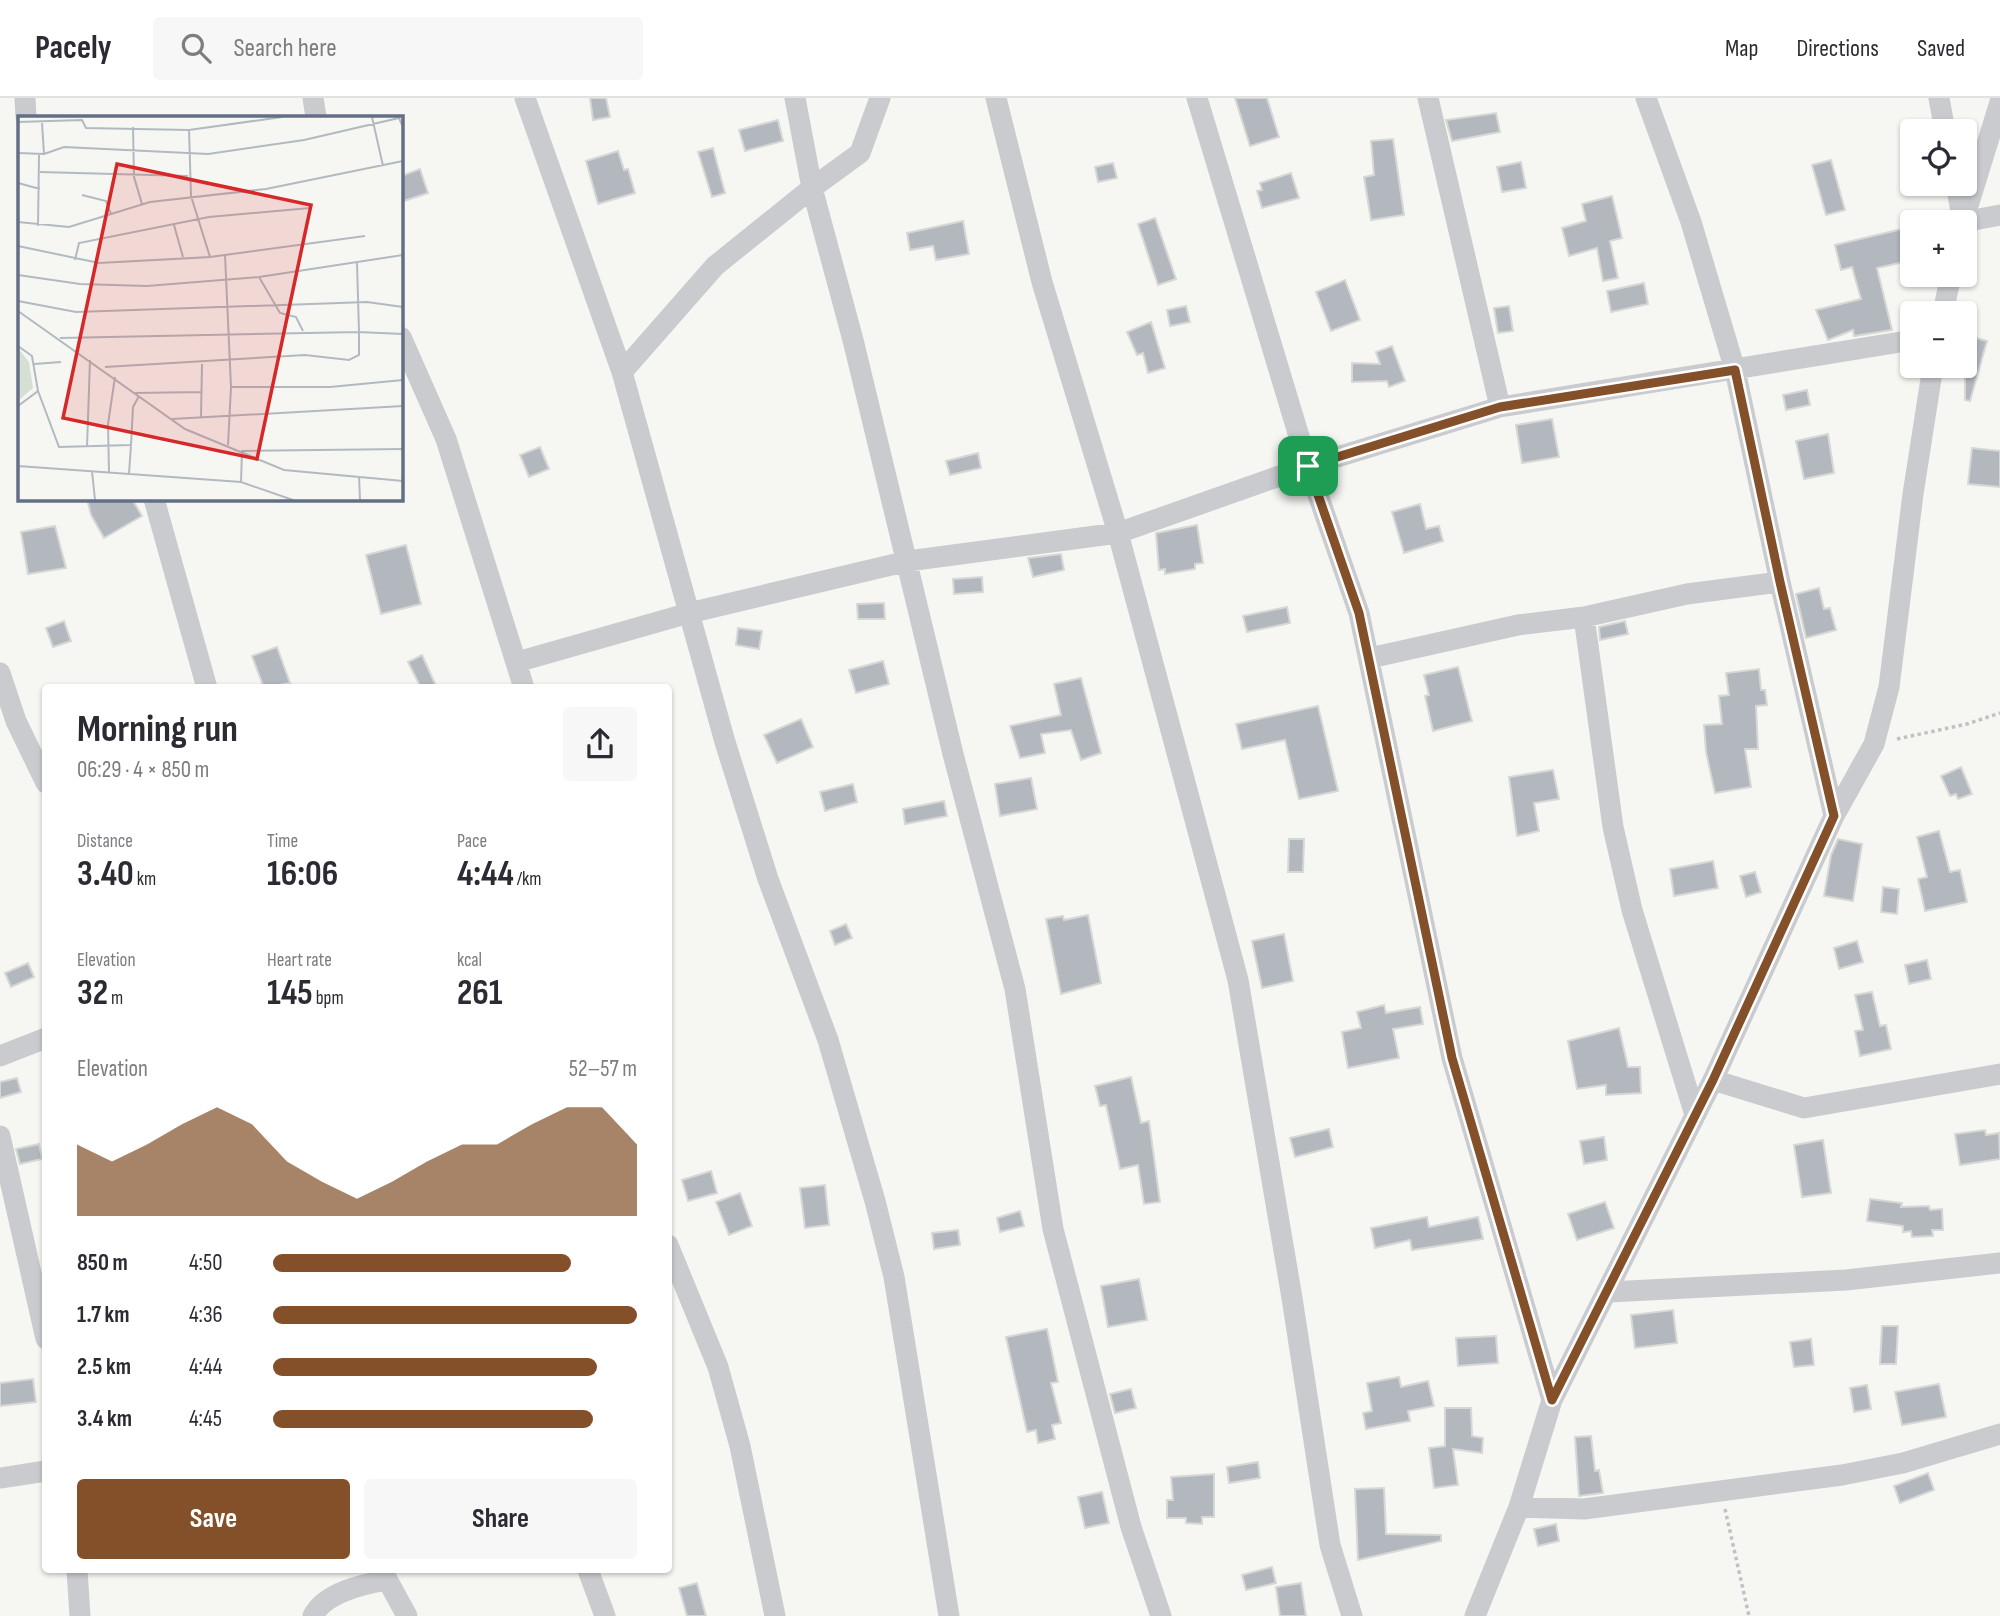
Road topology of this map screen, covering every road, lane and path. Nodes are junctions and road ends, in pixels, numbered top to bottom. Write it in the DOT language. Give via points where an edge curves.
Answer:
graph roads {
  1 [pos="25,98"];
  2 [pos="313,98"];
  3 [pos="525,98"];
  4 [pos="795,98"];
  5 [pos="880,98"];
  6 [pos="996,98"];
  7 [pos="1198,98"];
  8 [pos="1428,98"];
  9 [pos="1646,98"];
  10 [pos="1939,98"];
  11 [pos="2000,102"];
  12 [pos="26,116"];
  13 [pos="316,116"];
  14 [pos="1943,119"];
  15 [pos="812,188"];
  16 [pos="1967,210"];
  17 [pos="2000,215"];
  18 [pos="1977,219"];
  19 [pos="402,339"];
  20 [pos="1900,342"];
  21 [pos="1735,370"];
  22 [pos="622,372"];
  23 [pos="1931,378"];
  24 [pos="1500,407"];
  25 [pos="1308,466"];
  26 [pos="154,500"];
  27 [pos="1118,533"];
  28 [pos="908,561"];
  29 [pos="1780,582"];
  30 [pos="689,613"];
  31 [pos="1584,617"];
  32 [pos="1370,658"];
  33 [pos="517,662"];
  34 [pos="0,673"];
  35 [pos="206,684"];
  36 [pos="523,684"];
  37 [pos="2000,713"];
  38 [pos="1874,744"];
  39 [pos="42,775"];
  40 [pos="1834,816"];
  41 [pos="42,1040"];
  42 [pos="0,1056"];
  43 [pos="2000,1074"];
  44 [pos="1713,1080"];
  45 [pos="1695,1115"];
  46 [pos="0,1136"];
  47 [pos="672,1255"];
  48 [pos="2000,1263"];
  49 [pos="1609,1292"];
  50 [pos="42,1321"];
  51 [pos="1552,1400"];
  52 [pos="2000,1434"];
  53 [pos="42,1472"];
  54 [pos="0,1478"];
  55 [pos="1720,1488"];
  56 [pos="1518,1507"];
  57 [pos="77,1573"];
  58 [pos="589,1573"];
  59 [pos="385,1575"];
  60 [pos="80,1616"];
  61 [pos="313,1616"];
  62 [pos="407,1616"];
  63 [pos="605,1616"];
  64 [pos="775,1616"];
  65 [pos="949,1616"];
  66 [pos="1161,1616"];
  67 [pos="1352,1616"];
  68 [pos="1475,1616"];
  69 [pos="1749,1616"];
  1 -- 12 [label="street"];
  2 -- 13 [label="street"];
  3 -- 22 [label="street"];
  4 -- 15 [label="street"];
  5 -- 15 [label="street" via="860,153"];
  6 -- 27 [label="street" via="1042,282"];
  7 -- 25 [label="street"];
  8 -- 24 [label="street"];
  9 -- 21 [label="street" via="1691,222"];
  10 -- 14 [label="street"];
  11 -- 16 [label="street"];
  15 -- 22 [label="street" via="715,266"];
  15 -- 28 [label="street"];
  17 -- 18 [label="street"];
  19 -- 33 [label="street" via="446,439"];
  20 -- 21 [label="street"];
  21 -- 24 [label="street"];
  21 -- 29 [label="street"];
  22 -- 30 [label="street"];
  23 -- 38 [label="street" via="1889,687"];
  24 -- 25 [label="street"];
  25 -- 27 [label="street"];
  25 -- 32 [label="street"];
  26 -- 35 [label="street"];
  27 -- 28 [label="street"];
  27 -- 67 [label="street" via="1238,980 1330,1545"];
  28 -- 30 [label="street"];
  28 -- 66 [label="street" via="1015,989 1053,1229 1132,1527"];
  29 -- 31 [label="street" via="1687,594"];
  29 -- 40 [label="street"];
  30 -- 33 [label="street"];
  30 -- 65 [label="street" via="760,854 828,1040 876,1201 894,1278"];
  31 -- 32 [label="street" via="1518,625"];
  31 -- 45 [label="street" via="1614,827 1629,898"];
  32 -- 51 [label="street" via="1452,1058"];
  33 -- 36 [label="street"];
  34 -- 39 [label="street" via="16,721"];
  37 -- 38 [label="path"];
  38 -- 40 [label="street"];
  40 -- 44 [label="street"];
  41 -- 42 [label="street"];
  43 -- 44 [label="street" via="1804,1108"];
  44 -- 45 [label="street"];
  45 -- 49 [label="street"];
  46 -- 50 [label="street"];
  47 -- 64 [label="street" via="718,1367 740,1446"];
  48 -- 49 [label="street" via="1846,1280"];
  49 -- 51 [label="street"];
  51 -- 56 [label="street"];
  52 -- 55 [label="street" via="1873,1469"];
  53 -- 54 [label="street"];
  55 -- 56 [label="street" via="1584,1509"];
  55 -- 69 [label="path"];
  56 -- 68 [label="street"];
  57 -- 60 [label="street"];
  58 -- 63 [label="street"];
  59 -- 61 [label="street" via="342,1592"];
  59 -- 62 [label="street"];
}
